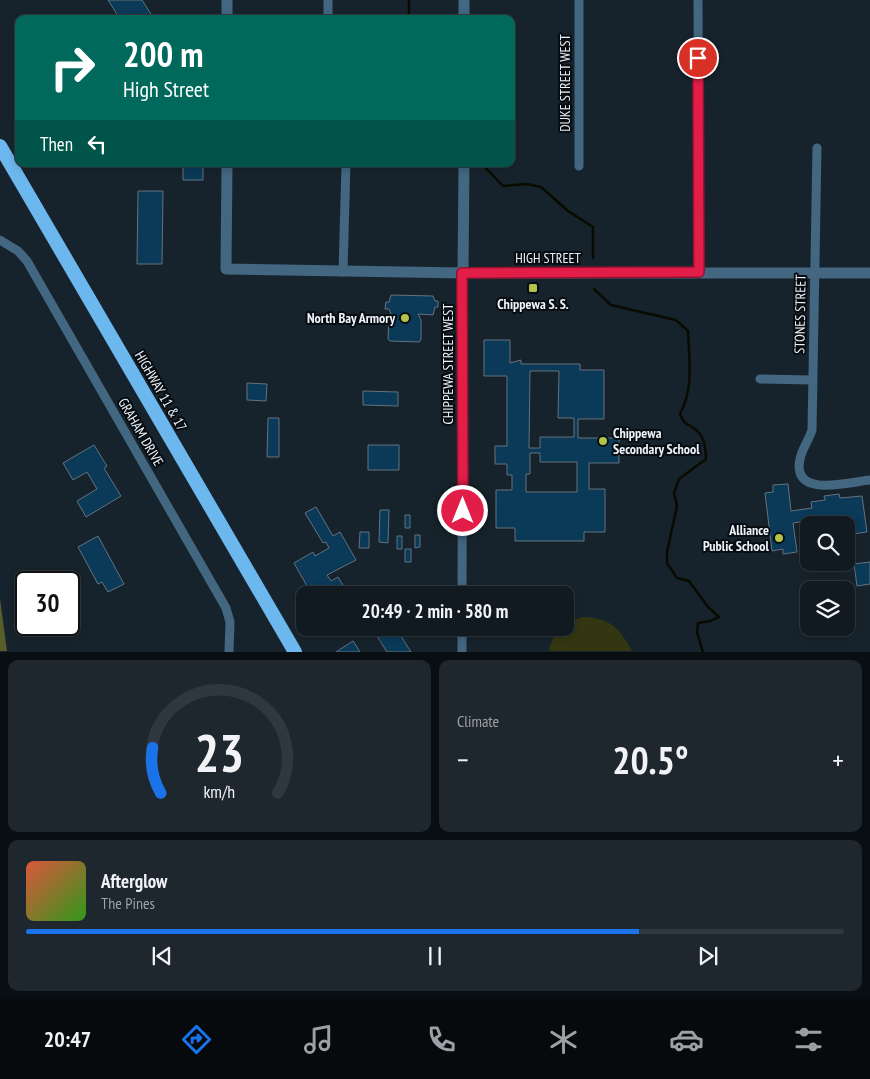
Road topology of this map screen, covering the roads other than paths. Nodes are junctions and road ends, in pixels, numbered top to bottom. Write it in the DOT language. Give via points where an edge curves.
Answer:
graph roads {
  1 [pos="228,0"];
  2 [pos="328,0"];
  3 [pos="464,0"];
  4 [pos="579,0"];
  5 [pos="698,0"];
  6 [pos="227,15"];
  7 [pos="328,15"];
  8 [pos="464,15"];
  9 [pos="0,146"];
  10 [pos="816,148"];
  11 [pos="579,166"];
  12 [pos="227,167"];
  13 [pos="346,167"];
  14 [pos="464,167"];
  15 [pos="0,240"];
  16 [pos="343,272"];
  17 [pos="699,272"];
  18 [pos="462,273"];
  19 [pos="814,273"];
  20 [pos="870,273"];
  21 [pos="760,379"];
  22 [pos="812,380"];
  23 [pos="870,480"];
  24 [pos="462,586"];
  25 [pos="462,636"];
  26 [pos="229,652"];
  27 [pos="295,652"];
  28 [pos="462,652"];
  1 -- 6 [label="street"];
  2 -- 7 [label="street"];
  3 -- 8 [label="street"];
  4 -- 11 [label="street, DUKE STREET WEST"];
  5 -- 17 [label="street"];
  9 -- 27 [label="highway, HIGHWAY 11 & 17"];
  10 -- 19 [label="street, STONES STREET"];
  12 -- 16 [label="street, HIGH STREET" via="226,269"];
  13 -- 16 [label="street"];
  14 -- 18 [label="street, CHIPPEWA STREET WEST"];
  15 -- 26 [label="street, GRAHAM DRIVE" via="27,261 226,608 230,622"];
  16 -- 18 [label="street, HIGH STREET"];
  17 -- 18 [label="street, HIGH STREET"];
  17 -- 19 [label="street, HIGH STREET"];
  18 -- 24 [label="street, CHIPPEWA STREET WEST"];
  19 -- 20 [label="street, HIGH STREET"];
  19 -- 22 [label="street, STONES STREET"];
  21 -- 22 [label="street"];
  22 -- 23 [label="street, STONES STREET" via="812,430 799,460 802,478 819,486"];
  25 -- 28 [label="street"];
}
